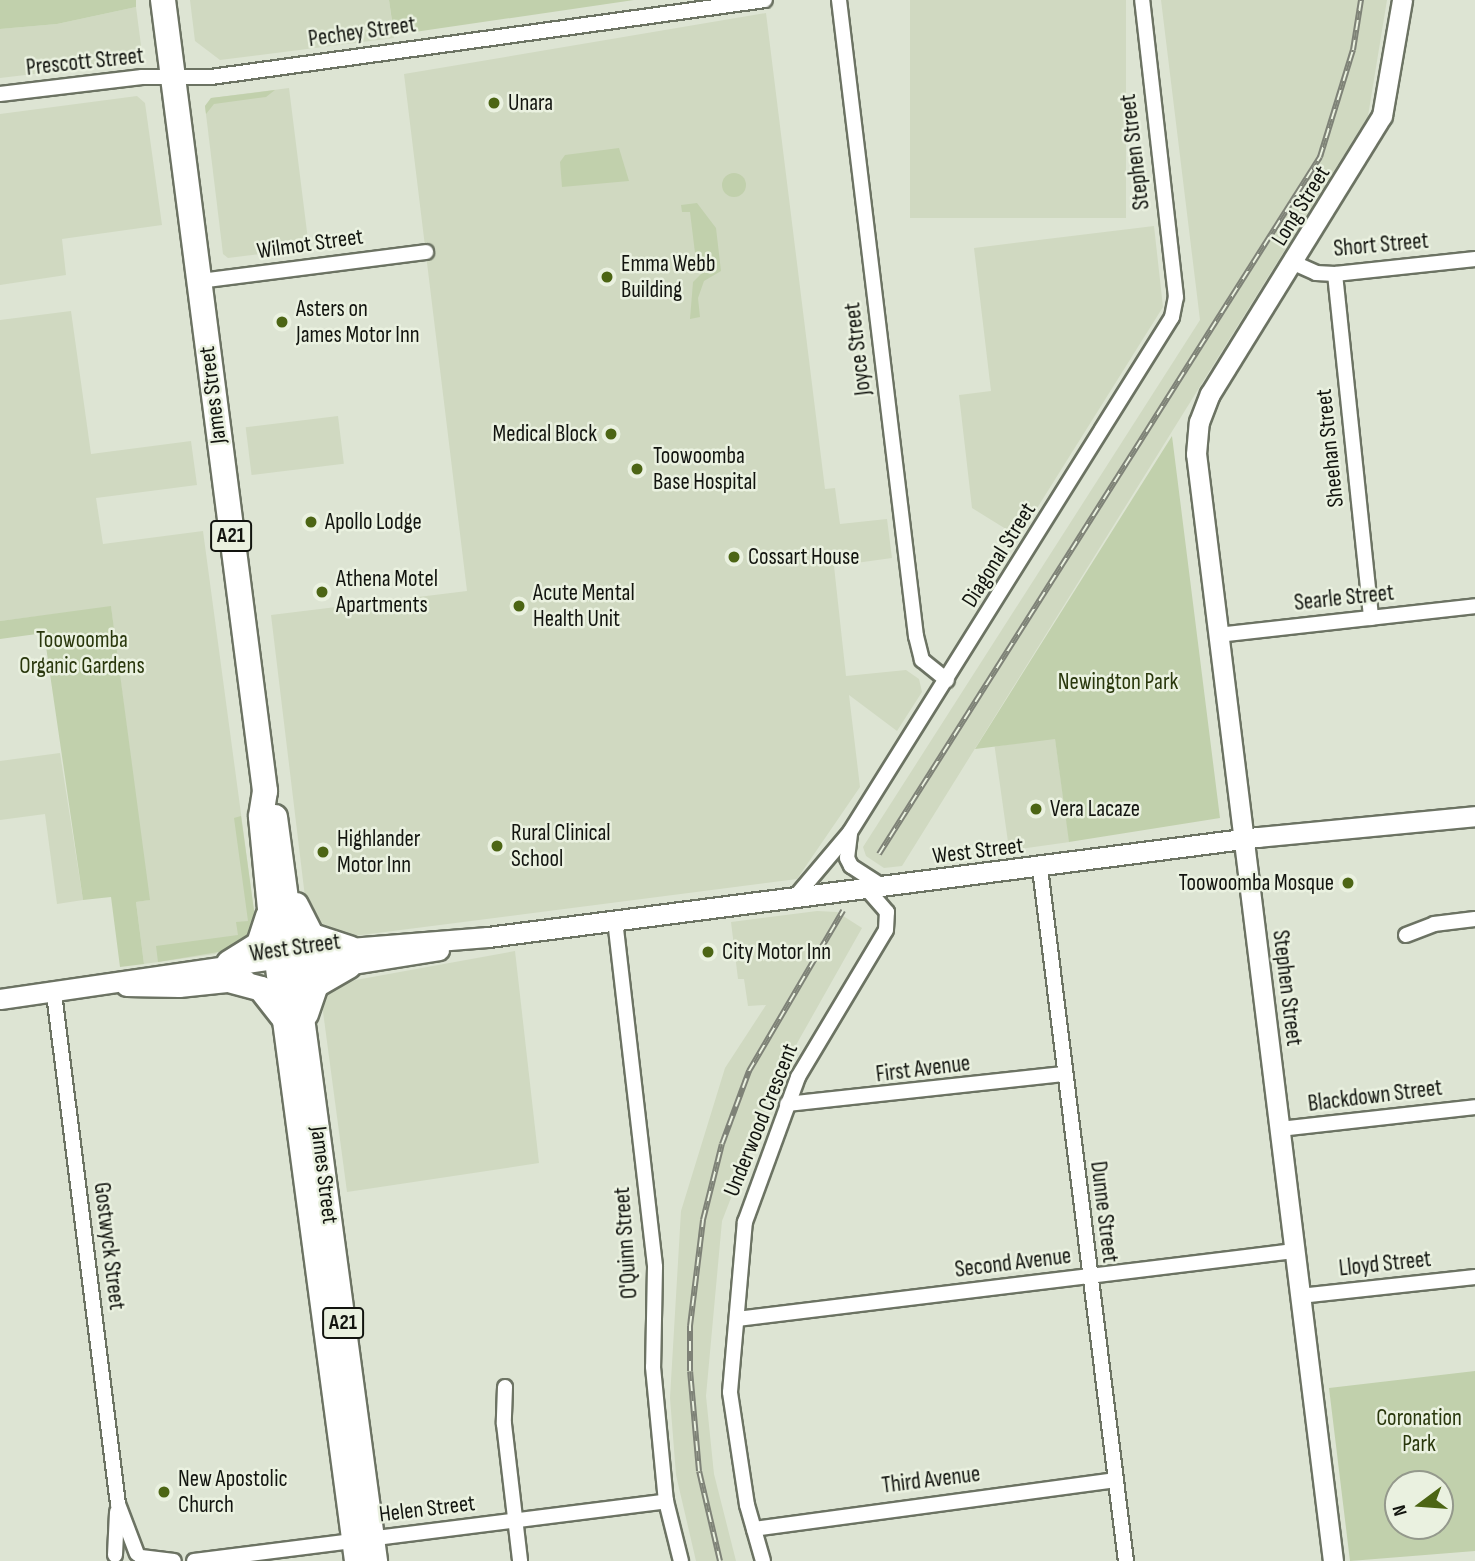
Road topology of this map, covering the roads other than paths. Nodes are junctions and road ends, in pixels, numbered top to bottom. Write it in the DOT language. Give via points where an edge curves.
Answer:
graph roads {
  1 [pos="163,0"];
  2 [pos="765,0"];
  3 [pos="839,0"];
  4 [pos="1142,0"];
  5 [pos="1402,0"];
  6 [pos="174,77"];
  7 [pos="0,94"];
  8 [pos="426,251"];
  9 [pos="1475,259"];
  10 [pos="1294,263"];
  11 [pos="1335,274"];
  12 [pos="200,281"];
  13 [pos="1176,297"];
  14 [pos="1199,422"];
  15 [pos="1475,606"];
  16 [pos="1371,618"];
  17 [pos="1218,635"];
  18 [pos="947,680"];
  19 [pos="265,791"];
  20 [pos="1475,816"];
  21 [pos="850,832"];
  22 [pos="1243,839"];
  23 [pos="1041,868"];
  24 [pos="285,872"];
  25 [pos="875,887"];
  26 [pos="796,896"];
  27 [pos="270,908"];
  28 [pos="1475,919"];
  29 [pos="615,920"];
  30 [pos="1406,935"];
  31 [pos="350,957"];
  32 [pos="287,965"];
  33 [pos="231,972"];
  34 [pos="54,993"];
  35 [pos="0,999"];
  36 [pos="295,1024"];
  37 [pos="1063,1074"];
  38 [pos="787,1104"];
  39 [pos="1475,1107"];
  40 [pos="1280,1129"];
  41 [pos="1294,1251"];
  42 [pos="1090,1277"];
  43 [pos="1475,1277"];
  44 [pos="1300,1296"];
  45 [pos="737,1319"];
  46 [pos="505,1387"];
  47 [pos="1115,1479"];
  48 [pos="666,1501"];
  49 [pos="118,1504"];
  50 [pos="514,1521"];
  51 [pos="754,1529"];
  52 [pos="364,1550"];
  53 [pos="140,1557"];
  54 [pos="112,1559"];
  55 [pos="174,1561"];
  56 [pos="194,1561"];
  57 [pos="520,1561"];
  58 [pos="681,1561"];
  59 [pos="764,1561"];
  60 [pos="1126,1561"];
  61 [pos="1333,1561"];
  1 -- 6 [label="highway, James Street / A21"];
  2 -- 6 [label="street, Pechey Street" via="211,77"];
  3 -- 18 [label="street, Joyce Street" via="916,636 922,660"];
  4 -- 13 [label="street, Stephen Street"];
  5 -- 10 [label="street, Long Street" via="1382,116"];
  6 -- 7 [label="street, Prescott Street"];
  6 -- 12 [label="highway, James Street / A21"];
  8 -- 12 [label="street, Wilmot Street"];
  9 -- 11 [label="street, Short Street"];
  10 -- 11 [label="street, Short Street" via="1316,273"];
  10 -- 14 [label="street, Long Street" via="1210,394"];
  11 -- 16 [label="street, Sheehan Street"];
  12 -- 19 [label="highway, James Street / A21"];
  13 -- 18 [label="street, Diagonal Street" via="1162,337"];
  14 -- 17 [label="street, Stephen Street" via="1196,454"];
  15 -- 16 [label="street, Searle Street"];
  16 -- 17 [label="street, Searle Street"];
  17 -- 22 [label="street, Stephen Street"];
  18 -- 21 [label="street, Diagonal Street"];
  19 -- 24 [label="highway, James Street / A21"];
  19 -- 27 [label="highway, James Street / A21" via="261,817"];
  20 -- 22 [label="street, West Street"];
  21 -- 25 [label="street" via="847,858"];
  21 -- 26 [label="street, Diagonal Street"];
  22 -- 23 [label="street, West Street"];
  22 -- 40 [label="street, Stephen Street"];
  23 -- 25 [label="street, West Street"];
  23 -- 37 [label="street, Dunne Street"];
  24 -- 31 [label="highway" via="306,929"];
  24 -- 32 [label="highway, James Street / A21"];
  25 -- 26 [label="street, West Street"];
  25 -- 38 [label="street, Underwood Crescent" via="887,912 886,930 830,1020"];
  26 -- 29 [label="street, West Street"];
  27 -- 32 [label="highway, James Street / A21"];
  27 -- 33 [label="highway" via="260,944"];
  28 -- 30 [label="street" via="1434,924"];
  29 -- 31 [label="street, West Street"];
  29 -- 48 [label="street, O'Quinn Street" via="655,1266 653,1367"];
  31 -- 32 [label="street, West Street"];
  31 -- 36 [label="highway" via="316,985"];
  32 -- 33 [label="street, West Street"];
  32 -- 36 [label="highway, James Street / A21"];
  33 -- 34 [label="street, West Street" via="142,975"];
  33 -- 36 [label="highway" via="265,992"];
  34 -- 35 [label="street, West Street"];
  34 -- 49 [label="street, Gostwyck Street"];
  36 -- 52 [label="highway, James Street / A21"];
  37 -- 38 [label="street, First Avenue"];
  37 -- 42 [label="street, Dunne Street"];
  38 -- 45 [label="street, Underwood Crescent" via="745,1222"];
  39 -- 40 [label="street, Blackdown Street"];
  40 -- 41 [label="street, Stephen Street"];
  41 -- 42 [label="street, Second Avenue"];
  41 -- 44 [label="street, Stephen Street"];
  42 -- 45 [label="street, Second Avenue"];
  42 -- 47 [label="street, Dunne Street"];
  43 -- 44 [label="street, Lloyd Street"];
  44 -- 61 [label="street, Stephen Street"];
  45 -- 51 [label="street, Underwood Crescent" via="730,1392"];
  46 -- 50 [label="street"];
  47 -- 51 [label="street, Third Avenue"];
  47 -- 60 [label="street, Dunne Street"];
  48 -- 50 [label="street, Helen Street"];
  48 -- 58 [label="street, O'Quinn Street"];
  49 -- 53 [label="street, Gostwyck Street"];
  49 -- 54 [label="street, Gostwyck Street"];
  50 -- 52 [label="street, Helen Street"];
  50 -- 57 [label="street"];
  51 -- 59 [label="street, Underwood Crescent"];
  52 -- 56 [label="street, Helen Street"];
  53 -- 54 [label="street"];
  53 -- 55 [label="street"];
}
